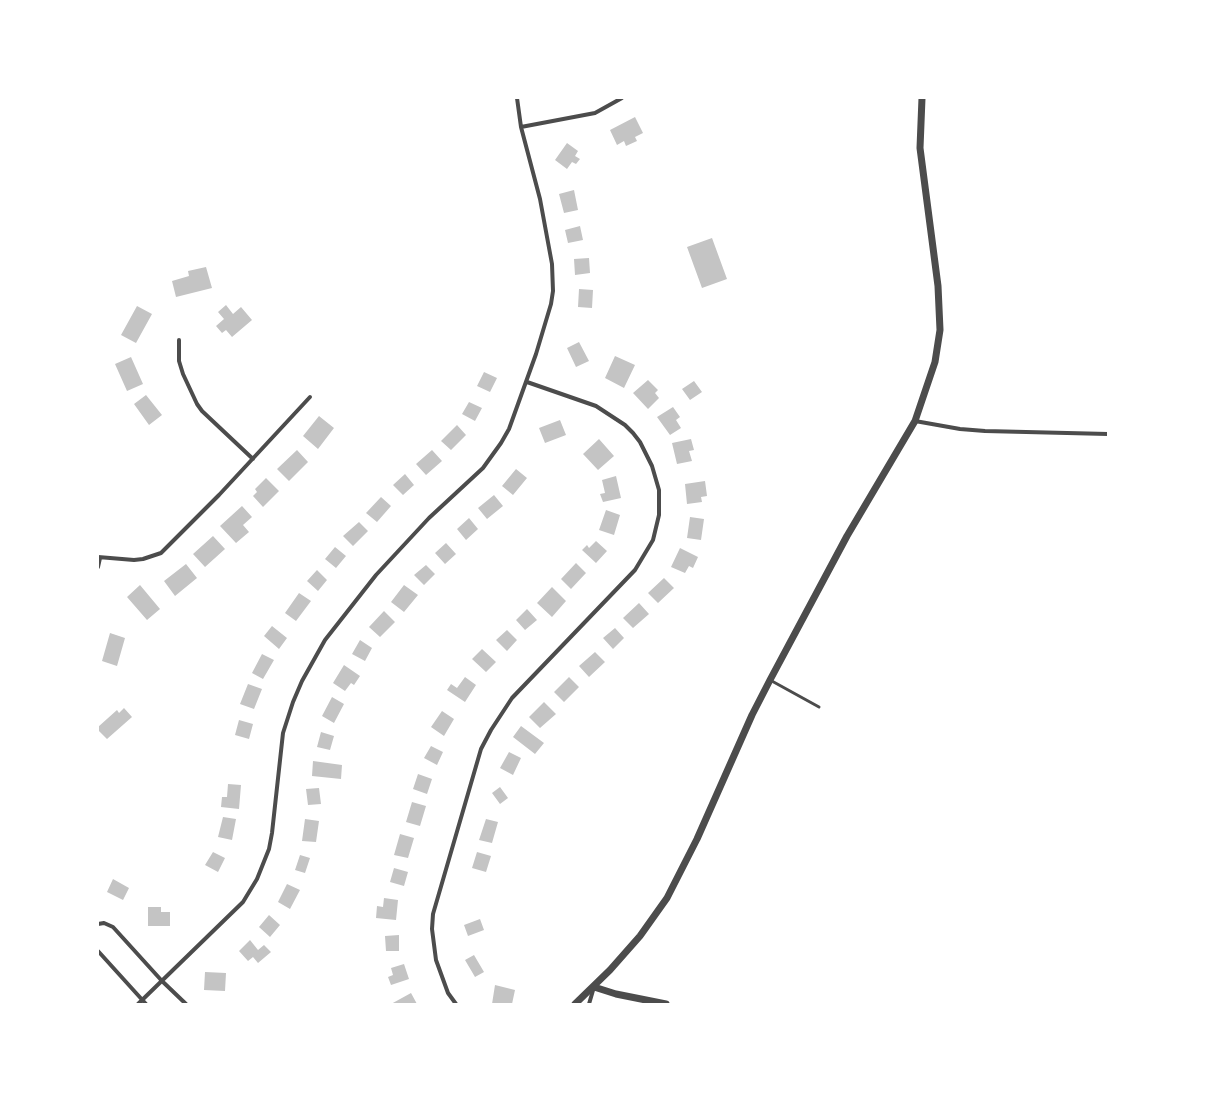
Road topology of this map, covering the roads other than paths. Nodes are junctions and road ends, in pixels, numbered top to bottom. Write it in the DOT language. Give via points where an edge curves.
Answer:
graph roads {
  1 [pos="516,98"];
  2 [pos="622,98"];
  3 [pos="922,98"];
  4 [pos="521,128"];
  5 [pos="179,340"];
  6 [pos="526,382"];
  7 [pos="310,397"];
  8 [pos="915,422"];
  9 [pos="1108,434"];
  10 [pos="253,458"];
  11 [pos="99,558"];
  12 [pos="98,567"];
  13 [pos="770,680"];
  14 [pos="819,707"];
  15 [pos="98,924"];
  16 [pos="98,951"];
  17 [pos="162,981"];
  18 [pos="594,987"];
  19 [pos="142,1000"];
  20 [pos="138,1004"];
  21 [pos="146,1004"];
  22 [pos="186,1004"];
  23 [pos="456,1004"];
  24 [pos="575,1004"];
  25 [pos="589,1004"];
  26 [pos="666,1004"];
  1 -- 4 [label="street"];
  2 -- 4 [label="street" via="595,113"];
  3 -- 8 [label="street" via="921,155 938,286 940,330 935,362"];
  4 -- 6 [label="street" via="540,199 553,278 551,304"];
  5 -- 10 [label="street" via="179,361 197,404"];
  6 -- 17 [label="street" via="508,429 493,456 376,575 338,622 313,660 293,702 283,733 272,833 269,849 257,879 242,902"];
  6 -- 23 [label="street" via="596,406 633,433 652,466 659,490 659,515 653,540 635,570 512,698 481,749 433,914 436,960 448,993"];
  7 -- 10 [label="street"];
  8 -- 9 [label="street" via="985,431"];
  8 -- 13 [label="street" via="847,536"];
  10 -- 11 [label="street" via="161,553 134,560"];
  11 -- 12 [label="street"];
  13 -- 14 [label="lane"];
  13 -- 18 [label="street" via="667,898 640,936"];
  15 -- 17 [label="street" via="104,923 113,927"];
  16 -- 19 [label="street"];
  17 -- 19 [label="street"];
  17 -- 22 [label="street"];
  18 -- 24 [label="street"];
  18 -- 25 [label="street"];
  18 -- 26 [label="street"];
  19 -- 20 [label="street"];
  19 -- 21 [label="street"];
}
